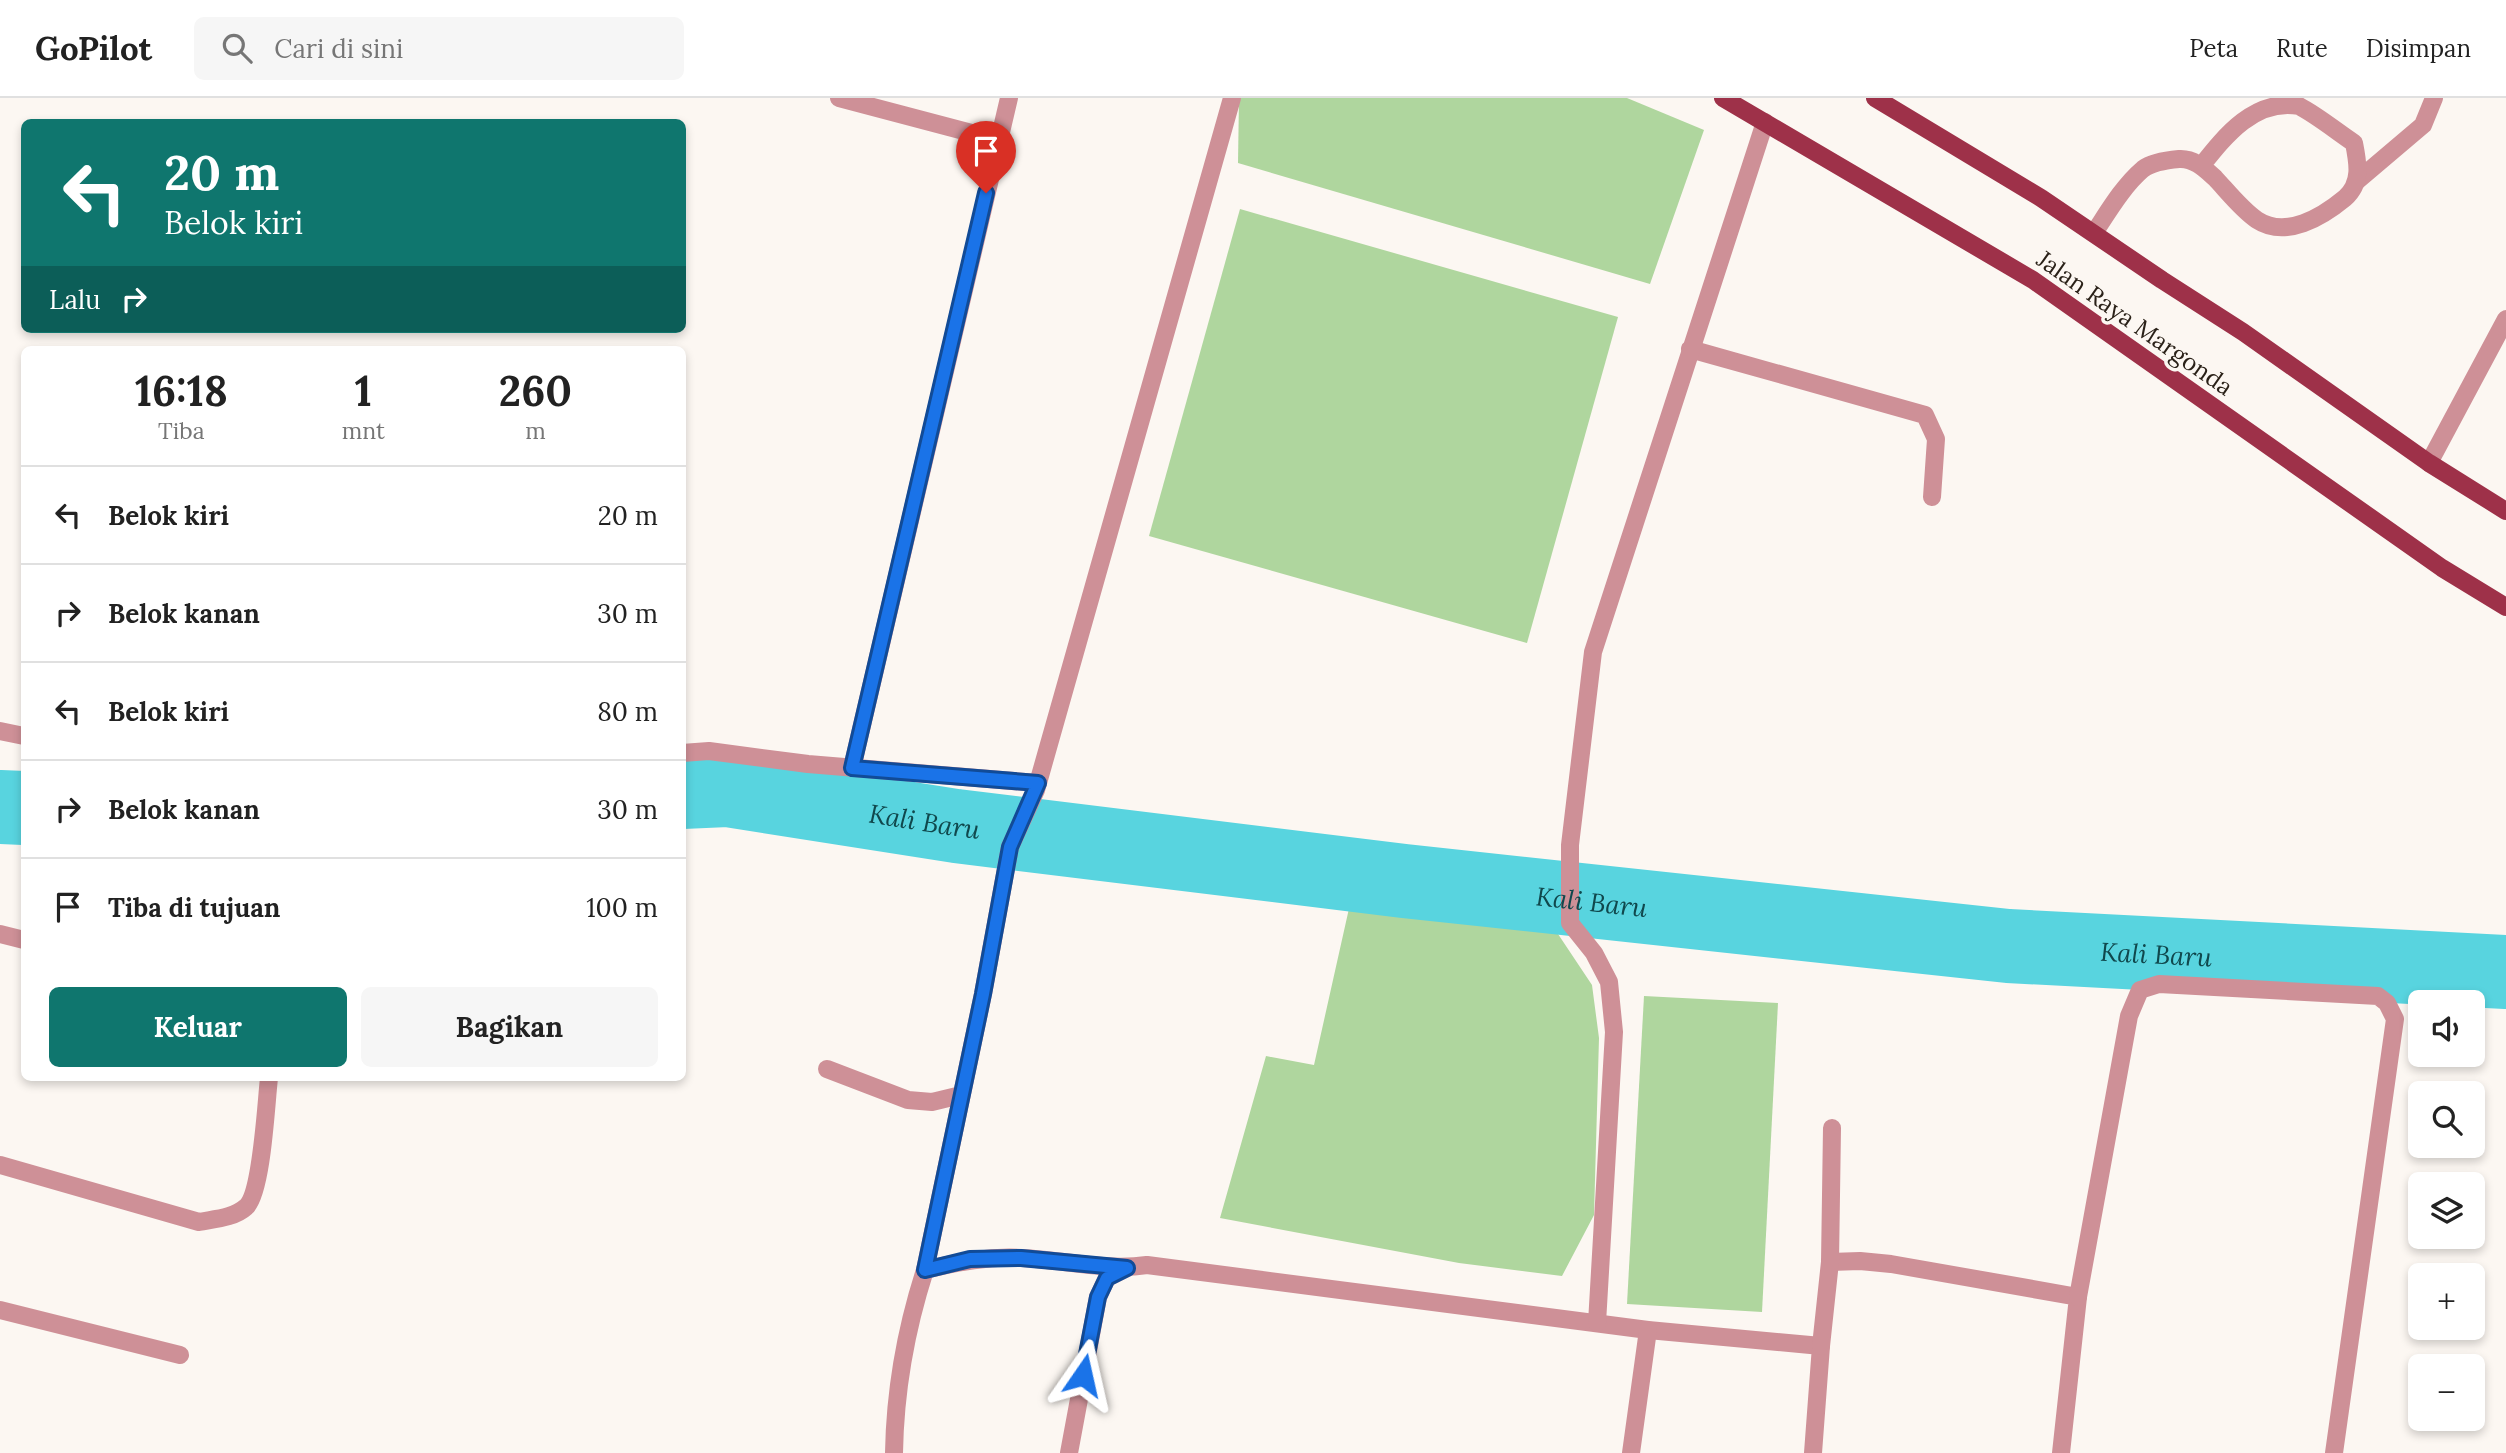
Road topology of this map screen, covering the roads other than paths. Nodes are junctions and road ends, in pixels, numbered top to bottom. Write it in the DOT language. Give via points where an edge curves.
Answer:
graph roads {
  1 [pos="839,98"];
  2 [pos="1009,98"];
  3 [pos="1231,98"];
  4 [pos="1723,98"];
  5 [pos="1875,98"];
  6 [pos="2434,98"];
  7 [pos="1765,122"];
  8 [pos="998,140"];
  9 [pos="2202,165"];
  10 [pos="2357,181"];
  11 [pos="2094,233"];
  12 [pos="2506,318"];
  13 [pos="1690,349"];
  14 [pos="2429,463"];
  15 [pos="1932,498"];
  16 [pos="2506,511"];
  17 [pos="2506,607"];
  18 [pos="0,731"];
  19 [pos="21,735"];
  20 [pos="686,753"];
  21 [pos="852,768"];
  22 [pos="1037,787"];
  23 [pos="0,934"];
  24 [pos="21,939"];
  25 [pos="827,1069"];
  26 [pos="269,1081"];
  27 [pos="961,1095"];
  28 [pos="1832,1128"];
  29 [pos="0,1165"];
  30 [pos="1830,1262"];
  31 [pos="1127,1268"];
  32 [pos="925,1270"];
  33 [pos="2078,1297"];
  34 [pos="0,1310"];
  35 [pos="1597,1323"];
  36 [pos="1648,1330"];
  37 [pos="1821,1346"];
  38 [pos="180,1355"];
  39 [pos="894,1453"];
  40 [pos="1069,1453"];
  41 [pos="1631,1453"];
  42 [pos="1813,1453"];
  43 [pos="2061,1453"];
  44 [pos="2333,1453"];
  1 -- 8 [label="lane"];
  2 -- 8 [label="lane"];
  3 -- 22 [label="lane"];
  4 -- 7 [label="main road, Jalan Raya Margonda"];
  5 -- 11 [label="main road, Jalan Raya Margonda"];
  6 -- 10 [label="lane" via="2423,125"];
  7 -- 13 [label="lane"];
  7 -- 17 [label="main road, Jalan Raya Margonda" via="2033,280 2442,568"];
  8 -- 21 [label="lane"];
  9 -- 10 [label="lane" via="2257,220 2273,227 2307,222 2346,197"];
  9 -- 10 [label="lane" via="2242,115 2277,99 2298,105 2354,143"];
  9 -- 11 [label="lane" via="2182,158 2144,168"];
  11 -- 14 [label="main road, Jalan Raya Margonda"];
  12 -- 14 [label="lane"];
  13 -- 15 [label="lane" via="1924,415 1936,439"];
  13 -- 35 [label="lane" via="1593,652 1570,845 1570,923 1609,982 1614,1032"];
  14 -- 16 [label="main road, Jalan Raya Margonda"];
  18 -- 19 [label="lane"];
  20 -- 21 [label="lane" via="709,751"];
  21 -- 22 [label="lane"];
  22 -- 27 [label="lane" via="1010,847"];
  23 -- 24 [label="lane"];
  25 -- 27 [label="lane" via="908,1100 932,1102"];
  26 -- 29 [label="lane" via="256,1190 247,1207 230,1216 199,1222"];
  27 -- 32 [label="lane"];
  28 -- 30 [label="lane"];
  30 -- 33 [label="lane" via="1891,1264"];
  30 -- 37 [label="lane"];
  31 -- 32 [label="lane" via="1021,1258 970,1259"];
  31 -- 35 [label="lane" via="1147,1265"];
  31 -- 40 [label="lane" via="1107,1278 1098,1297"];
  32 -- 39 [label="lane" via="895,1411"];
  33 -- 43 [label="lane"];
  33 -- 44 [label="lane" via="2129,1016 2140,990 2159,984 2378,996 2395,1019"];
  34 -- 38 [label="lane"];
  35 -- 36 [label="lane"];
  36 -- 37 [label="lane"];
  36 -- 41 [label="lane"];
  37 -- 42 [label="lane"];
}
